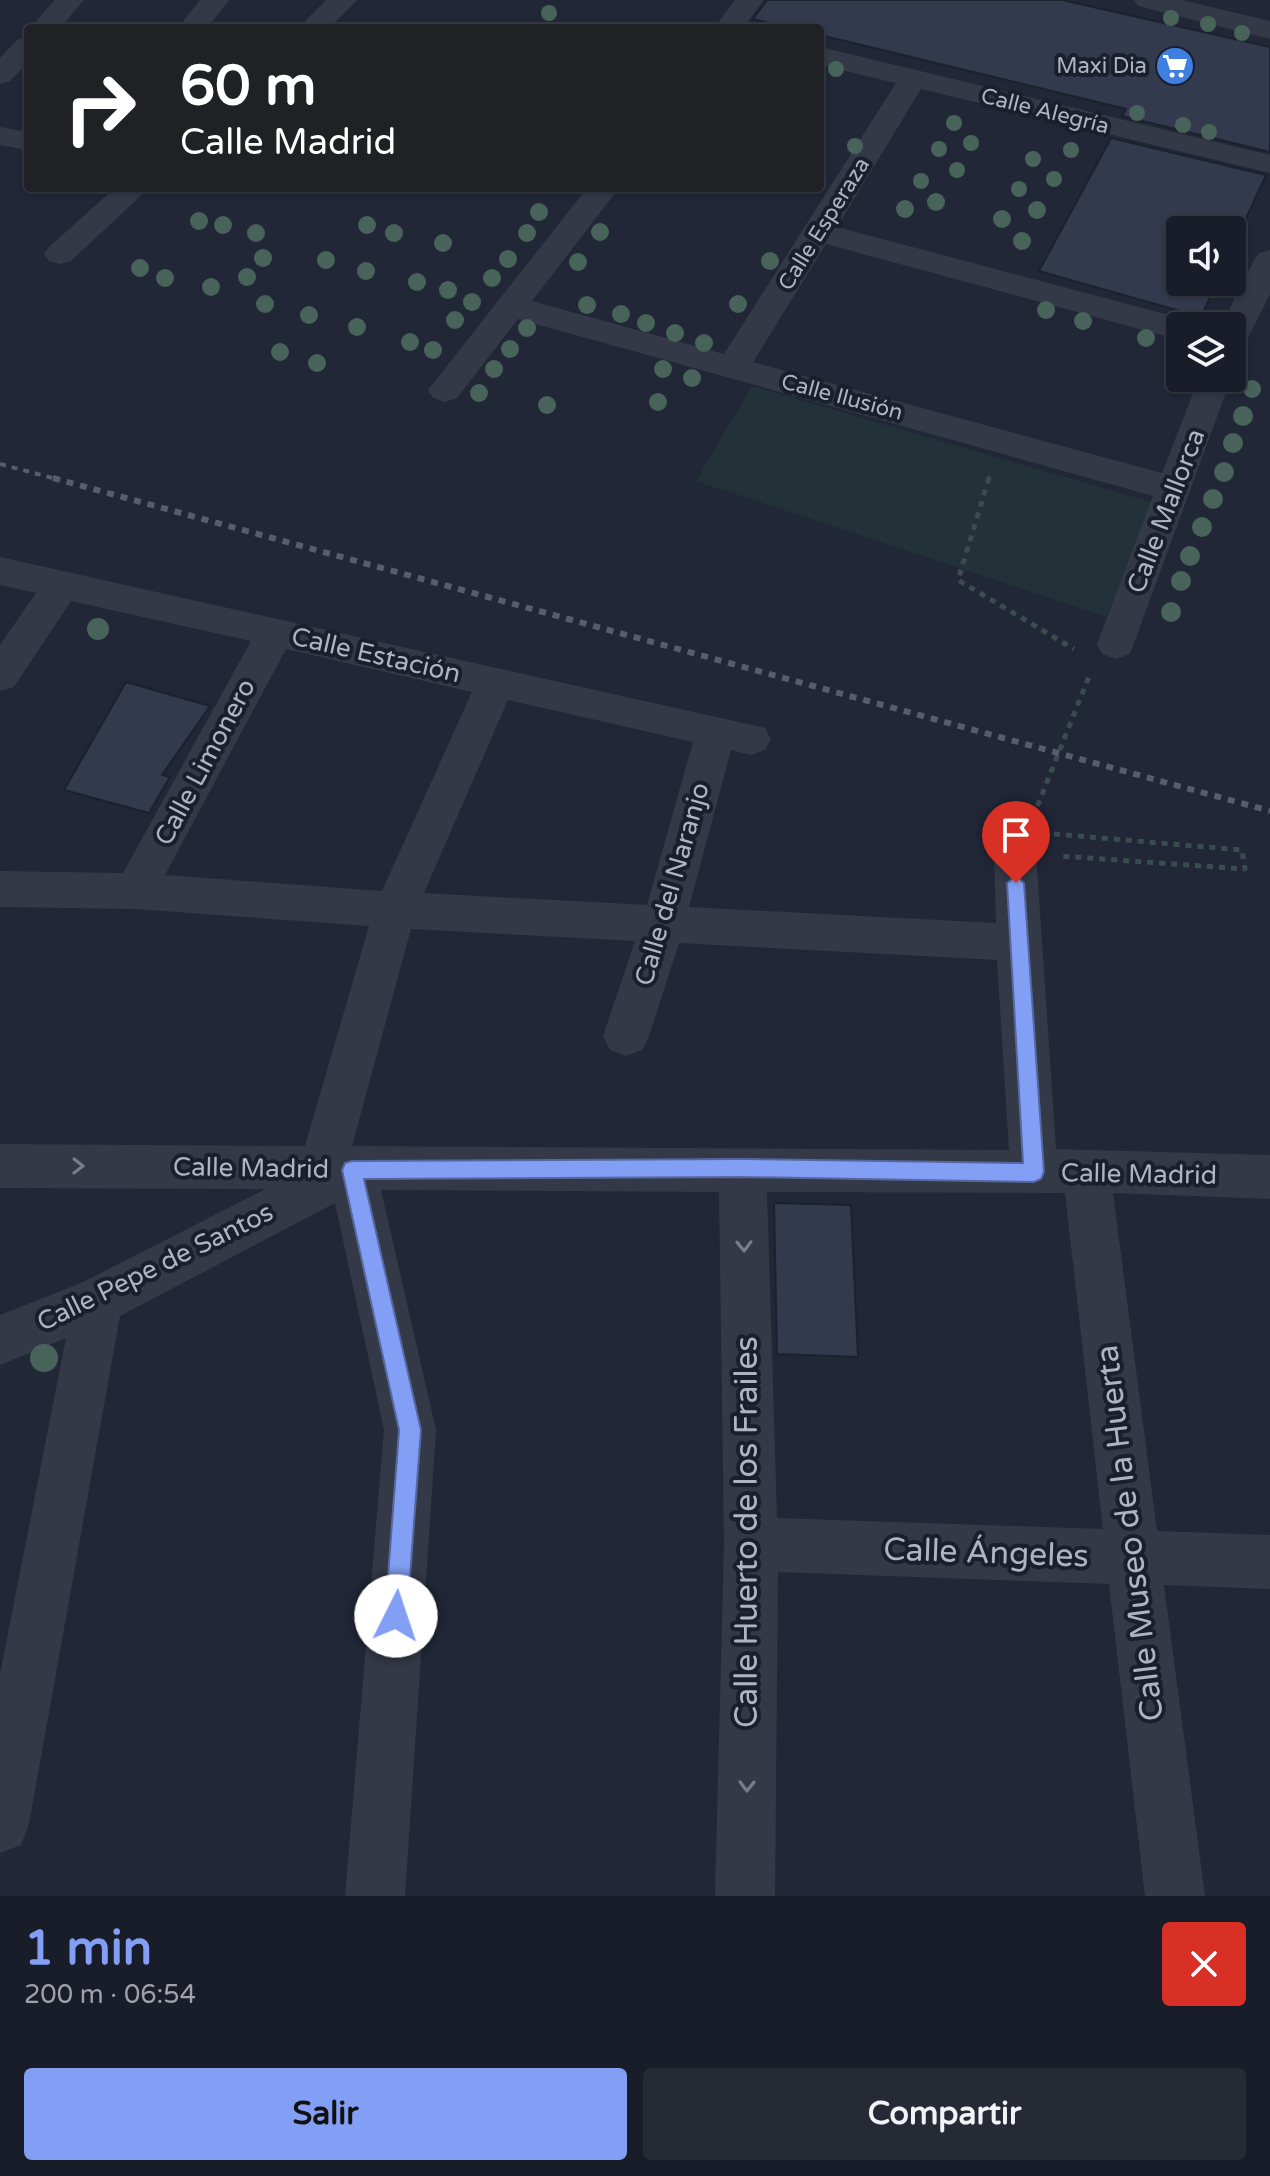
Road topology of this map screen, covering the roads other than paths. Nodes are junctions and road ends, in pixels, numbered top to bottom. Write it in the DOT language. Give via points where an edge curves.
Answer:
graph roads {
  1 [pos="70,0"];
  2 [pos="215,0"];
  3 [pos="343,0"];
  4 [pos="750,0"];
  5 [pos="1148,0"];
  6 [pos="48,24"];
  7 [pos="195,24"];
  8 [pos="316,24"];
  9 [pos="731,24"];
  10 [pos="1270,30"];
  11 [pos="24,49"];
  12 [pos="824,57"];
  13 [pos="0,75"];
  14 [pos="913,79"];
  15 [pos="0,136"];
  16 [pos="24,140"];
  17 [pos="1270,164"];
  18 [pos="129,192"];
  19 [pos="600,192"];
  20 [pos="820,232"];
  21 [pos="60,254"];
  22 [pos="1270,260"];
  23 [pos="511,306"];
  24 [pos="1245,312"];
  25 [pos="1166,325"];
  26 [pos="733,367"];
  27 [pos="445,390"];
  28 [pos="1211,392"];
  29 [pos="1174,489"];
  30 [pos="0,571"];
  31 [pos="61,585"];
  32 [pos="275,633"];
  33 [pos="1097,653"];
  34 [pos="0,676"];
  35 [pos="496,682"];
  36 [pos="734,735"];
  37 [pos="1028,839"];
  38 [pos="0,889"];
  39 [pos="135,891"];
  40 [pos="395,910"];
  41 [pos="663,924"];
  42 [pos="1018,943"];
  43 [pos="626,1036"];
  44 [pos="0,1166"];
  45 [pos="742,1168"];
  46 [pos="337,1169"];
  47 [pos="1086,1170"];
  48 [pos="1034,1172"];
  49 [pos="1270,1177"];
  50 [pos="98,1301"];
  51 [pos="0,1340"];
  52 [pos="751,1544"];
  53 [pos="1133,1558"];
  54 [pos="1270,1562"];
  55 [pos="0,1824"];
  56 [pos="375,1896"];
  57 [pos="745,1896"];
  58 [pos="1175,1896"];
  1 -- 6 [label="street"];
  2 -- 7 [label="street"];
  3 -- 8 [label="street"];
  4 -- 9 [label="street"];
  5 -- 10 [label="street"];
  11 -- 13 [label="street"];
  12 -- 14 [label="street, Calle Alegría"];
  14 -- 17 [label="street, Calle Alegría"];
  14 -- 20 [label="street, Calle Esperaza"];
  15 -- 16 [label="street"];
  18 -- 21 [label="street"];
  19 -- 23 [label="street"];
  20 -- 25 [label="street"];
  20 -- 26 [label="street, Calle Esperaza"];
  22 -- 24 [label="street"];
  23 -- 26 [label="street, Calle Ilusión"];
  23 -- 27 [label="street"];
  26 -- 29 [label="street, Calle Ilusión"];
  28 -- 29 [label="street, Calle Mallorca"];
  29 -- 33 [label="street, Calle Mallorca"];
  30 -- 31 [label="street, Calle Estación"];
  31 -- 32 [label="street, Calle Estación"];
  31 -- 34 [label="street"];
  32 -- 35 [label="street, Calle Estación"];
  32 -- 39 [label="street, Calle Limonero"];
  35 -- 36 [label="street, Calle Estación"];
  35 -- 40 [label="street"];
  36 -- 41 [label="street, Calle del Naranjo"];
  37 -- 42 [label="street"];
  38 -- 39 [label="street"];
  39 -- 40 [label="street"];
  40 -- 41 [label="street"];
  40 -- 46 [label="street"];
  41 -- 42 [label="street"];
  41 -- 43 [label="street, Calle del Naranjo"];
  42 -- 48 [label="street"];
  44 -- 46 [label="street, Calle Madrid, one-way"];
  45 -- 46 [label="street, Calle Madrid"];
  45 -- 48 [label="street, Calle Madrid"];
  45 -- 52 [label="street, Calle Huerto de los Frailes, one-way"];
  46 -- 50 [label="street, Calle Pepe de Santos"];
  46 -- 56 [label="street" via="410,1430"];
  47 -- 48 [label="street, Calle Madrid"];
  47 -- 49 [label="street, Calle Madrid"];
  47 -- 53 [label="street, Calle Museo de la Huerta"];
  50 -- 51 [label="street, Calle Pepe de Santos"];
  50 -- 55 [label="street"];
  52 -- 53 [label="street, Calle Ángeles"];
  52 -- 57 [label="street, Calle Huerto de los Frailes, one-way"];
  53 -- 54 [label="street, Calle Ángeles"];
  53 -- 58 [label="street, Calle Museo de la Huerta"];
}
